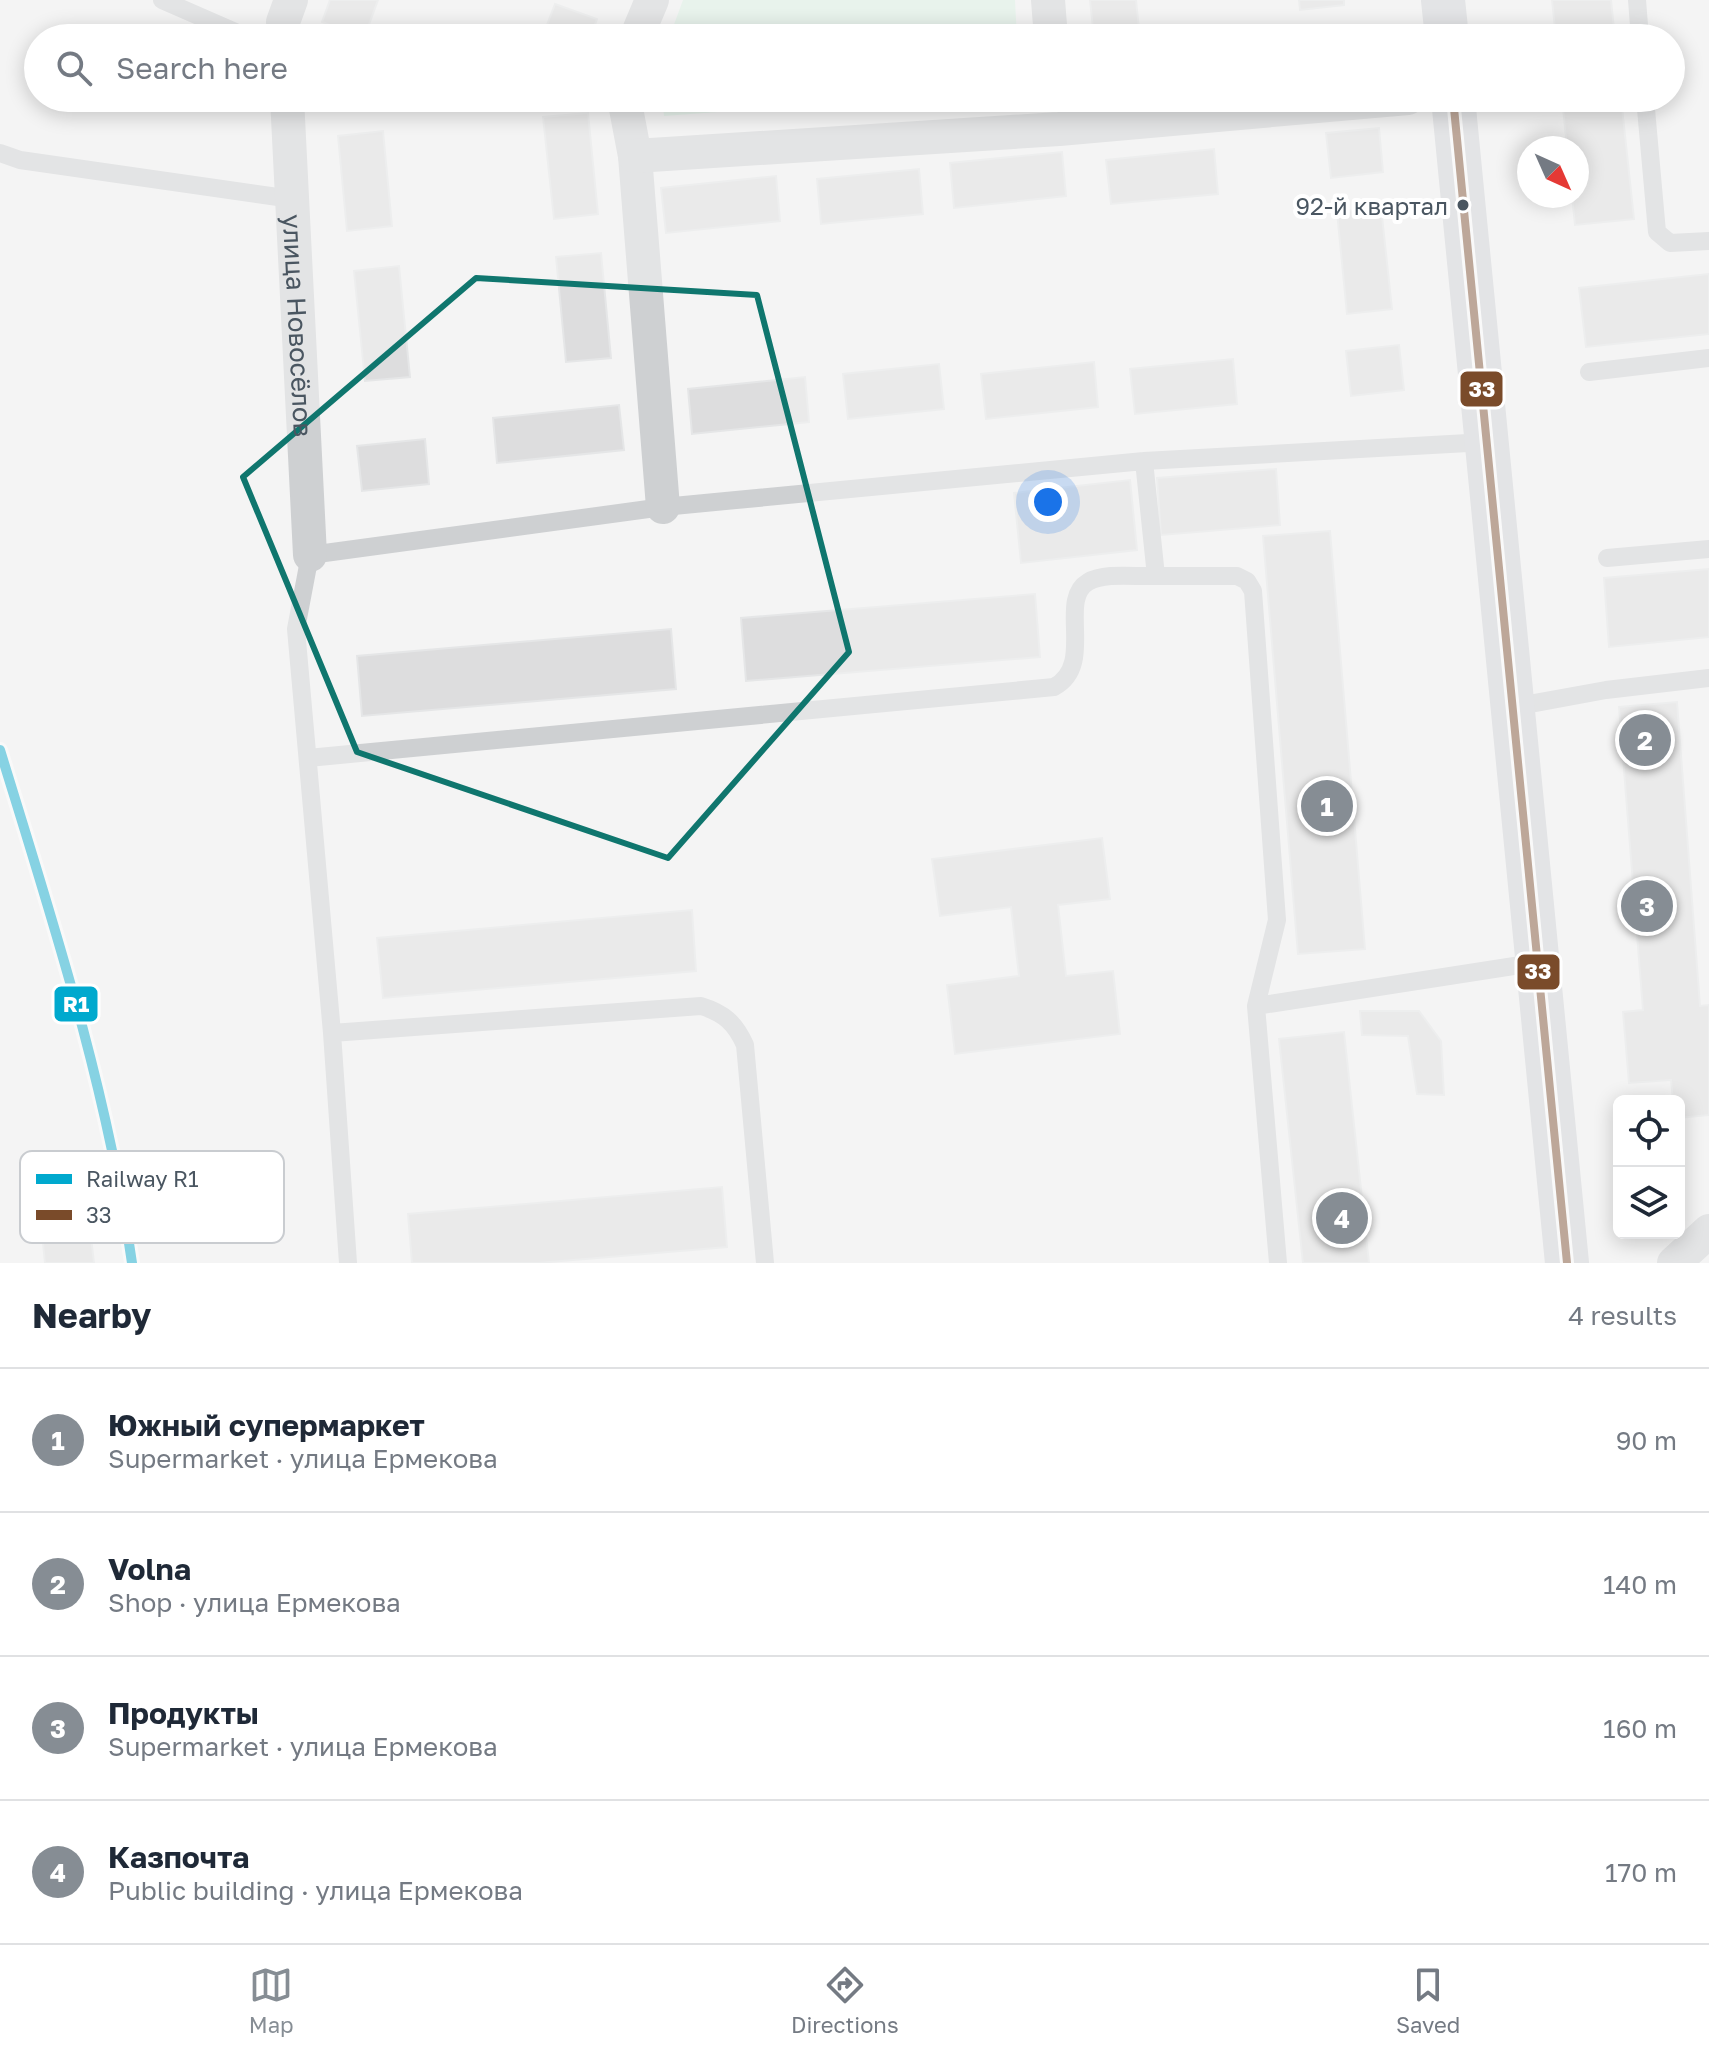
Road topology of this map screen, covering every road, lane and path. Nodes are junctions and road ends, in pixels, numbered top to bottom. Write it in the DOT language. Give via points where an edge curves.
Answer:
graph roads {
  1 [pos="162,0"];
  2 [pos="291,0"];
  3 [pos="652,0"];
  4 [pos="1048,0"];
  5 [pos="1443,0"];
  6 [pos="1637,0"];
  7 [pos="217,24"];
  8 [pos="283,24"];
  9 [pos="642,24"];
  10 [pos="1050,24"];
  11 [pos="1446,24"];
  12 [pos="1639,24"];
  13 [pos="288,112"];
  14 [pos="627,112"];
  15 [pos="1102,112"];
  16 [pos="1454,112"];
  17 [pos="1646,112"];
  18 [pos="1058,114"];
  19 [pos="0,153"];
  20 [pos="635,156"];
  21 [pos="292,199"];
  22 [pos="1709,241"];
  23 [pos="1709,358"];
  24 [pos="1589,372"];
  25 [pos="1486,442"];
  26 [pos="1144,461"];
  27 [pos="663,507"];
  28 [pos="1709,549"];
  29 [pos="310,555"];
  30 [pos="1607,558"];
  31 [pos="1156,576"];
  32 [pos="1709,678"];
  33 [pos="1513,707"];
  34 [pos="308,758"];
  35 [pos="1539,962"];
  36 [pos="1256,1006"];
  37 [pos="332,1033"];
  38 [pos="1709,1231"];
  39 [pos="348,1263"];
  40 [pos="765,1263"];
  41 [pos="1278,1263"];
  42 [pos="1567,1263"];
  43 [pos="1674,1263"];
  1 -- 7 [label="lane"];
  2 -- 8 [label="street"];
  3 -- 9 [label="street"];
  4 -- 10 [label="street"];
  5 -- 11 [label="main road"];
  6 -- 12 [label="lane"];
  13 -- 21 [label="street, улица Новосёлов"];
  14 -- 20 [label="street"];
  15 -- 18 [label="street"];
  16 -- 25 [label="main road"];
  17 -- 22 [label="lane" via="1657,232 1670,243"];
  18 -- 20 [label="street"];
  19 -- 21 [label="lane"];
  20 -- 27 [label="street"];
  21 -- 29 [label="street, улица Новосёлов"];
  23 -- 24 [label="lane"];
  25 -- 26 [label="lane"];
  25 -- 33 [label="main road"];
  26 -- 27 [label="lane"];
  26 -- 31 [label="lane"];
  27 -- 29 [label="lane"];
  28 -- 30 [label="lane"];
  29 -- 34 [label="lane" via="296,629"];
  31 -- 34 [label="lane" via="1098,578 1085,584 1078,597 1073,669 1068,680 1054,687"];
  31 -- 36 [label="lane" via="1237,576 1253,591 1277,920"];
  32 -- 33 [label="lane"];
  33 -- 35 [label="main road"];
  34 -- 37 [label="lane"];
  35 -- 36 [label="lane"];
  35 -- 42 [label="main road"];
  36 -- 41 [label="lane"];
  37 -- 39 [label="lane"];
  37 -- 40 [label="lane" via="701,1006 721,1012 745,1045"];
  38 -- 43 [label="street"];
}
